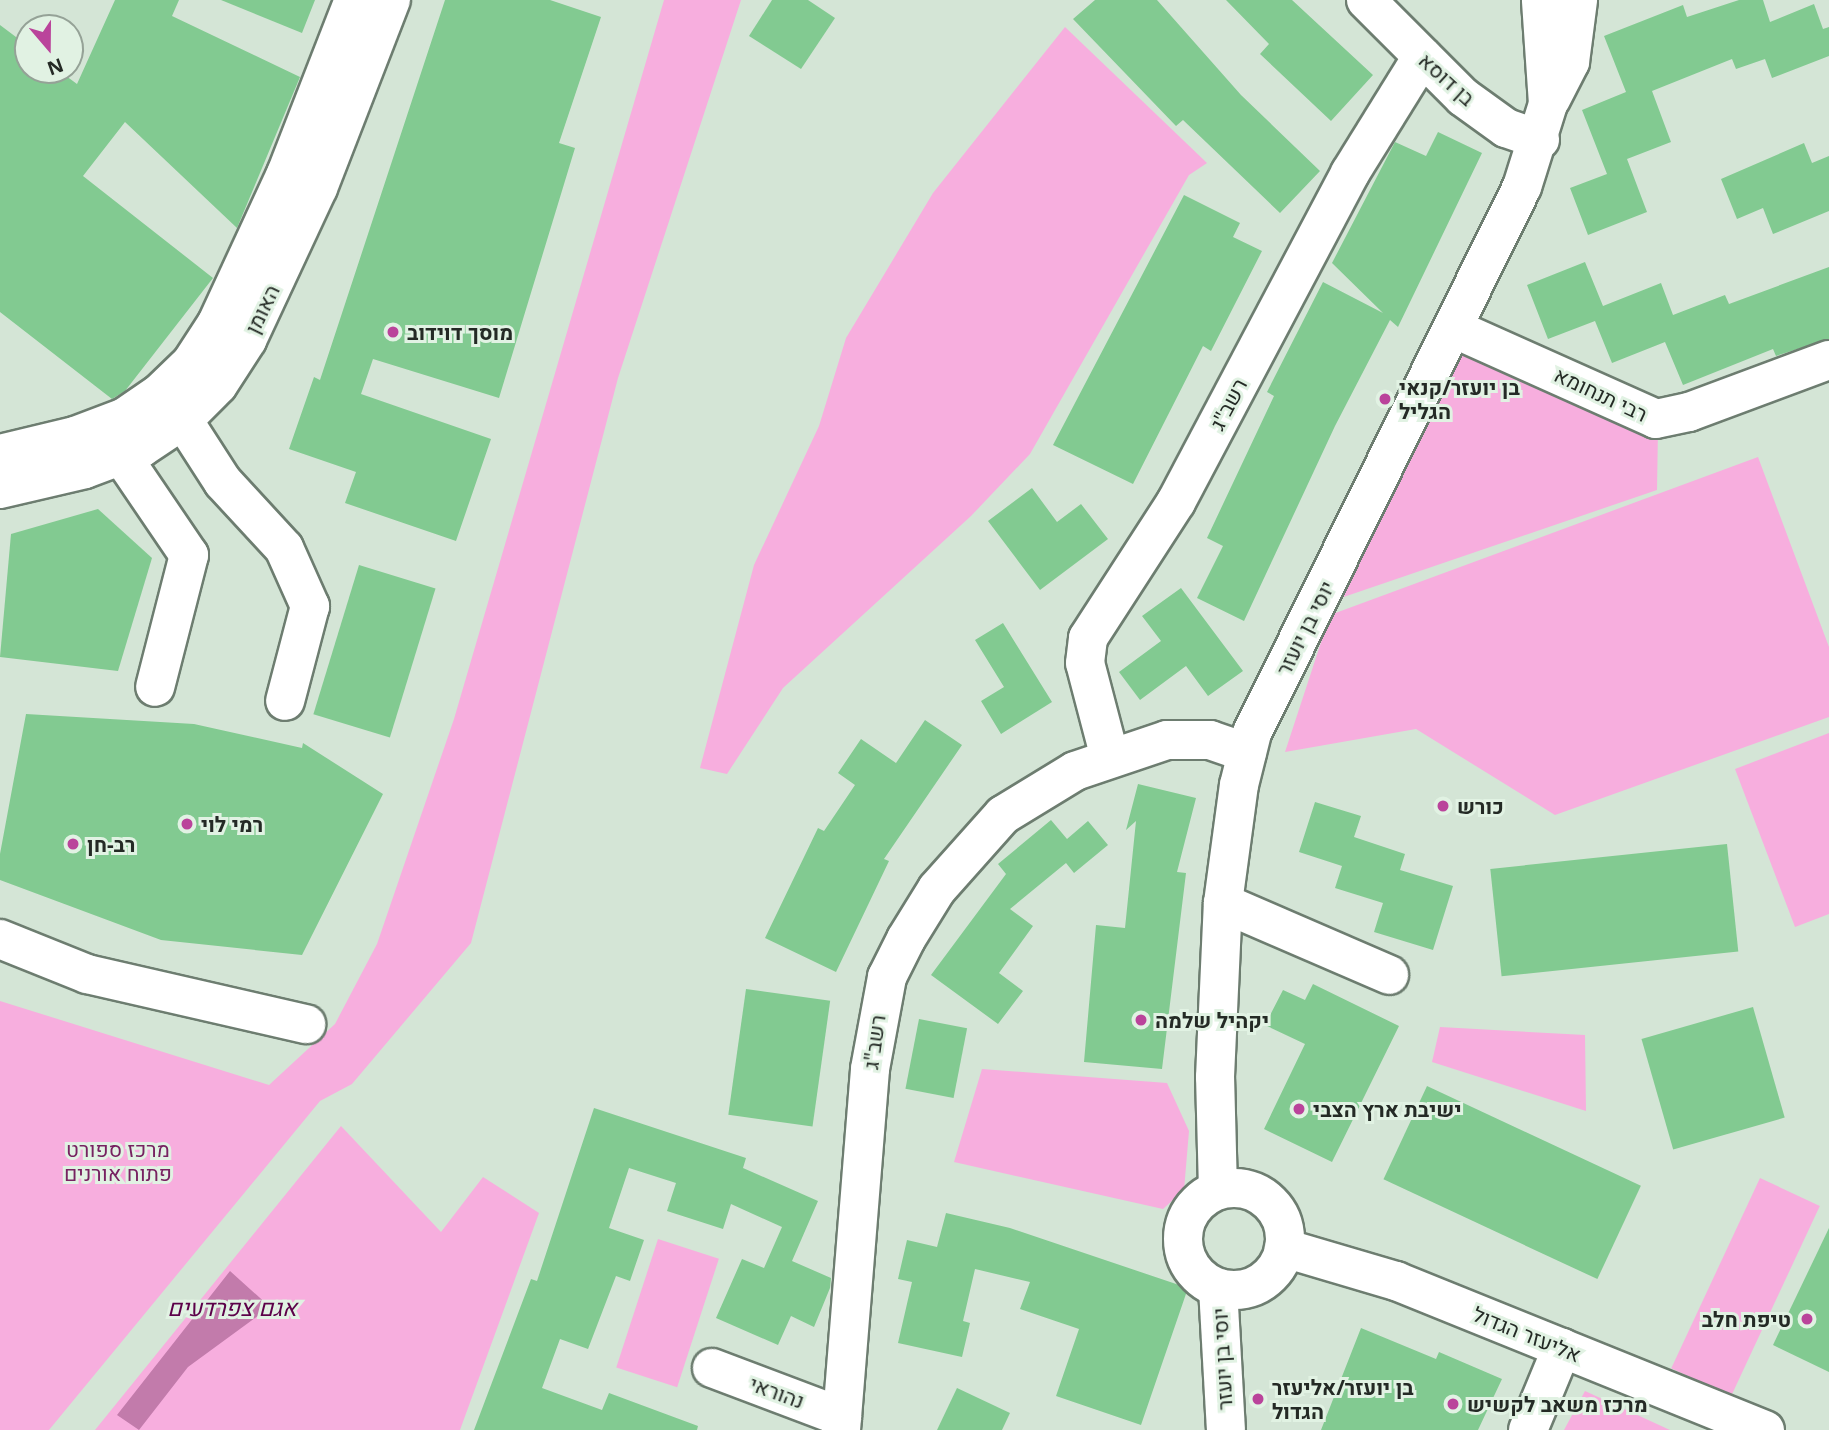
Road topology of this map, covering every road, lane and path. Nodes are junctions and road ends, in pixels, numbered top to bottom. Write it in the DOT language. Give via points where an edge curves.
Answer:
graph roads {
  1 [pos="354,0"];
  2 [pos="391,0"];
  3 [pos="1366,0"];
  4 [pos="1541,0"];
  5 [pos="1578,0"];
  6 [pos="1422,57"];
  7 [pos="1544,122"];
  8 [pos="1455,329"];
  9 [pos="1829,360"];
  10 [pos="183,420"];
  11 [pos="0,454"];
  12 [pos="121,456"];
  13 [pos="0,489"];
  14 [pos="155,687"];
  15 [pos="285,701"];
  16 [pos="1247,753"];
  17 [pos="1110,758"];
  18 [pos="1223,903"];
  19 [pos="0,939"];
  20 [pos="1389,975"];
  21 [pos="306,1024"];
  22 [pos="1218,1190"];
  23 [pos="1284,1248"];
  24 [pos="1218,1288"];
  25 [pos="1562,1348"];
  26 [pos="712,1368"];
  27 [pos="842,1423"];
  28 [pos="1226,1430"];
  29 [pos="1528,1430"];
  30 [pos="1765,1430"];
  1 -- 11 [label="street, האומן" via="286,174 223,311 191,363 160,393 125,417"];
  2 -- 10 [label="street, האומן" via="318,188 272,290 218,385"];
  3 -- 6 [label="street, בן דוסא"];
  4 -- 7 [label="street, יוסי בן יועזר"];
  5 -- 7 [label="street, יוסי בן יועזר" via="1570,62"];
  6 -- 7 [label="street, בן דוסא" via="1463,97 1506,128"];
  6 -- 17 [label="street, רשב\"ג" via="1350,173 1176,502 1088,638 1085,663"];
  7 -- 8 [label="street, יוסי בן יועזר"];
  8 -- 9 [label="street, רבי תנחומא" via="1656,419 1689,412"];
  8 -- 16 [label="street, יוסי בן יועזר" via="1252,733"];
  10 -- 12 [label="street, האומן"];
  10 -- 15 [label="street" via="223,481 284,548 310,606"];
  12 -- 13 [label="street, האומן"];
  12 -- 14 [label="street" via="189,555"];
  16 -- 17 [label="street, רשב\"ג" via="1210,740 1167,740"];
  16 -- 18 [label="street, יוסי בן יועזר"];
  17 -- 27 [label="street, רשב\"ג" via="1075,771 1003,816 937,889 887,977 870,1069"];
  18 -- 20 [label="street"];
  18 -- 22 [label="street, יוסי בן יועזר" via="1214,1125"];
  19 -- 21 [label="street" via="87,974"];
  22 -- 23 [label="street" via="1252,1191 1268,1200 1284,1231"];
  22 -- 24 [label="street" via="1194,1206 1183,1231 1190,1266"];
  23 -- 24 [label="street" via="1278,1265 1260,1282 1235,1290"];
  23 -- 25 [label="street, אליעזר הגדול" via="1396,1282"];
  24 -- 28 [label="street, יוסי בן יועזר"];
  25 -- 29 [label="street"];
  25 -- 30 [label="street, אליעזר הגדול"];
  26 -- 27 [label="street, נהוראי"];
}
